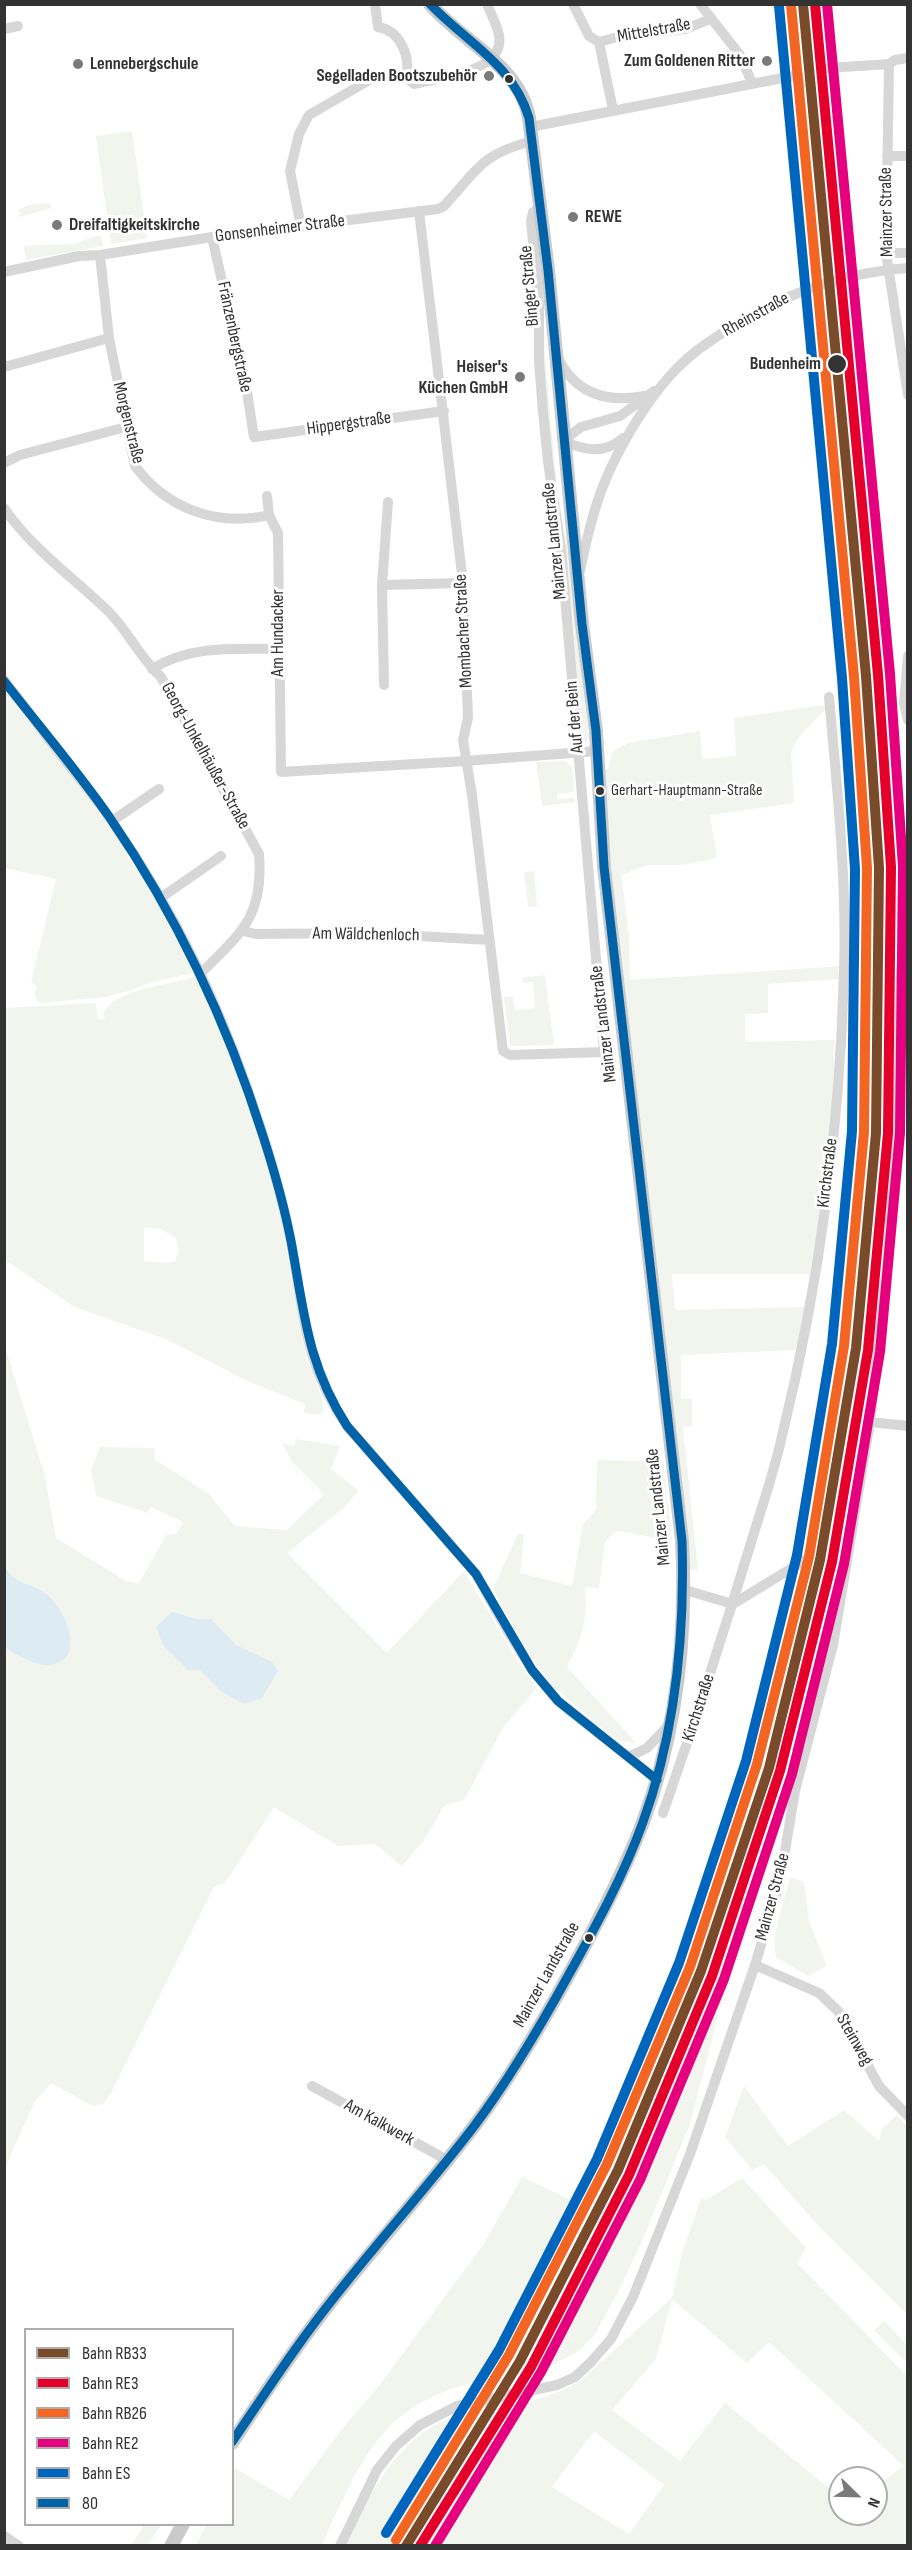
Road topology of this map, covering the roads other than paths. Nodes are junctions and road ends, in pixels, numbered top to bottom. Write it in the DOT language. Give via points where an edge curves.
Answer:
graph roads {
  1 [pos="375,4"];
  2 [pos="430,4"];
  3 [pos="487,4"];
  4 [pos="573,4"];
  5 [pos="700,4"];
  6 [pos="710,19"];
  7 [pos="18,26"];
  8 [pos="4,29"];
  9 [pos="598,42"];
  10 [pos="493,58"];
  11 [pos="908,58"];
  12 [pos="889,64"];
  13 [pos="828,68"];
  14 [pos="406,77"];
  15 [pos="752,83"];
  16 [pos="800,86"];
  17 [pos="614,110"];
  18 [pos="531,134"];
  19 [pos="886,156"];
  20 [pos="908,156"];
  21 [pos="540,209"];
  22 [pos="419,211"];
  23 [pos="301,227"];
  24 [pos="212,237"];
  25 [pos="886,253"];
  26 [pos="908,253"];
  27 [pos="99,255"];
  28 [pos="908,268"];
  29 [pos="4,272"];
  30 [pos="109,338"];
  31 [pos="554,350"];
  32 [pos="4,367"];
  33 [pos="657,388"];
  34 [pos="908,395"];
  35 [pos="645,396"];
  36 [pos="444,411"];
  37 [pos="126,427"];
  38 [pos="625,436"];
  39 [pos="254,437"];
  40 [pos="563,441"];
  41 [pos="4,463"];
  42 [pos="267,496"];
  43 [pos="388,502"];
  44 [pos="4,508"];
  45 [pos="269,515"];
  46 [pos="463,583"];
  47 [pos="578,583"];
  48 [pos="382,585"];
  49 [pos="278,649"];
  50 [pos="908,656"];
  51 [pos="152,669"];
  52 [pos="4,680"];
  53 [pos="384,686"];
  54 [pos="829,697"];
  55 [pos="908,720"];
  56 [pos="598,751"];
  57 [pos="578,752"];
  58 [pos="465,762"];
  59 [pos="159,789"];
  60 [pos="112,821"];
  61 [pos="222,856"];
  62 [pos="162,897"];
  63 [pos="243,932"];
  64 [pos="908,932"];
  65 [pos="489,940"];
  66 [pos="202,972"];
  67 [pos="503,1051"];
  68 [pos="870,1422"];
  69 [pos="908,1426"];
  70 [pos="805,1560"];
  71 [pos="685,1590"];
  72 [pos="733,1604"];
  73 [pos="671,1721"];
  74 [pos="628,1757"];
  75 [pos="657,1780"];
  76 [pos="663,1813"];
  77 [pos="755,1965"];
  78 [pos="312,2086"];
  79 [pos="908,2116"];
  80 [pos="447,2160"];
  81 [pos="234,2440"];
  82 [pos="182,2526"];
  83 [pos="4,2536"];
  84 [pos="19,2546"];
  85 [pos="171,2546"];
  86 [pos="339,2546"];
  1 -- 14 [label="street" via="378,27 398,38 408,60"];
  2 -- 10 [label="main road, Binger Straße"];
  3 -- 10 [label="street" via="500,36"];
  4 -- 9 [label="street" via="589,36"];
  5 -- 6 [label="street"];
  6 -- 9 [label="street, Mittelstraße" via="686,30"];
  6 -- 15 [label="street" via="740,56"];
  7 -- 8 [label="street"];
  9 -- 17 [label="street"];
  10 -- 14 [label="street" via="476,69 414,84"];
  10 -- 18 [label="main road, Binger Straße" via="508,77 514,103"];
  11 -- 12 [label="street"];
  12 -- 13 [label="street"];
  12 -- 19 [label="street, Mainzer Straße"];
  14 -- 23 [label="street" via="384,75 372,79 309,115 299,134 290,171"];
  15 -- 16 [label="street, Gonsenheimer Straße" via="798,75"];
  15 -- 17 [label="street, Gonsenheimer Straße"];
  17 -- 18 [label="street, Gonsenheimer Straße"];
  18 -- 21 [label="main road, Binger Straße"];
  18 -- 22 [label="street, Gonsenheimer Straße" via="492,154 444,206"];
  19 -- 20 [label="street"];
  19 -- 25 [label="street, Mainzer Straße"];
  21 -- 31 [label="main road, Binger Straße"];
  21 -- 57 [label="street, Auf der Bein" via="533,212 531,221 539,304 539,361 561,550"];
  22 -- 23 [label="street, Gonsenheimer Straße"];
  22 -- 36 [label="street, Mombacher Straße"];
  23 -- 24 [label="street, Gonsenheimer Straße"];
  24 -- 27 [label="street, Gonsenheimer Straße"];
  24 -- 39 [label="street, Fränzenbergstraße"];
  25 -- 26 [label="street"];
  25 -- 34 [label="street, Mainzer Straße"];
  27 -- 29 [label="street, Gonsenheimer Straße"];
  27 -- 30 [label="street, Morgenstraße"];
  28 -- 33 [label="street, Rheinstraße, bridge" via="853,275 762,308 706,344"];
  30 -- 32 [label="street"];
  30 -- 37 [label="street, Morgenstraße"];
  31 -- 35 [label="street, Rheinstraße" via="567,374 593,394 612,399"];
  31 -- 40 [label="main road, Binger Straße"];
  33 -- 35 [label="street, Rheinstraße"];
  33 -- 38 [label="street, Rheinstraße"];
  35 -- 40 [label="street, Rheinstraße" via="620,416 581,427"];
  36 -- 39 [label="street, Hippergstraße"];
  36 -- 46 [label="street, Mombacher Straße"];
  37 -- 41 [label="street" via="42,448"];
  37 -- 45 [label="street, Morgenstraße" via="135,466 146,482 165,497 190,512 224,519"];
  38 -- 40 [label="street, Rheinstraße" via="612,446 597,450"];
  38 -- 47 [label="street, Rheinstraße" via="594,506"];
  40 -- 47 [label="main road, Mainzer Landstraße"];
  42 -- 45 [label="street, Am Hundacker"];
  43 -- 48 [label="street"];
  44 -- 51 [label="street, Georg-Unkelhäußer-Straße" via="50,561 110,613"];
  45 -- 49 [label="street, Am Hundacker" via="278,533"];
  46 -- 48 [label="street"];
  46 -- 58 [label="street, Mombacher Straße" via="468,718 463,740"];
  47 -- 56 [label="main road, Mainzer Landstraße"];
  48 -- 53 [label="street"];
  49 -- 51 [label="street" via="192,652 167,659"];
  49 -- 58 [label="street, Am Hundacker" via="281,772"];
  50 -- 55 [label="street" via="904,703"];
  51 -- 63 [label="street, Georg-Unkelhäußer-Straße" via="185,717 259,854 257,895"];
  52 -- 60 [label="street"];
  54 -- 72 [label="street, Kirchstraße" via="844,882 844,972 836,1108 827,1193 800,1355 782,1437"];
  56 -- 57 [label="street"];
  56 -- 71 [label="main road, Mainzer Landstraße" via="604,867"];
  57 -- 58 [label="street"];
  57 -- 67 [label="street, Auf der Bein" via="604,1052"];
  58 -- 65 [label="street, Mombacher Straße"];
  59 -- 60 [label="street"];
  60 -- 62 [label="street"];
  61 -- 62 [label="street"];
  62 -- 66 [label="street"];
  63 -- 65 [label="street, Am Wäldchenloch"];
  63 -- 66 [label="street, Georg-Unkelhäußer-Straße"];
  64 -- 68 [label="street, Mainzer Straße" via="901,971 894,1192"];
  65 -- 67 [label="street, Mombacher Straße"];
  66 -- 74 [label="street" via="273,1166 308,1341 330,1403 476,1574 532,1670 558,1701"];
  68 -- 69 [label="street"];
  68 -- 77 [label="street, Mainzer Straße" via="833,1645 795,1791 780,1881"];
  70 -- 72 [label="street"];
  71 -- 72 [label="street"];
  71 -- 73 [label="main road, Mainzer Landstraße"];
  72 -- 76 [label="street, Kirchstraße"];
  73 -- 74 [label="street" via="647,1748"];
  73 -- 75 [label="main road, Mainzer Landstraße"];
  74 -- 75 [label="street"];
  75 -- 80 [label="main road, Mainzer Landstraße" via="629,1855 589,1938 507,2080"];
  77 -- 79 [label="street, Steinweg" via="819,1994 838,2011 879,2086"];
  77 -- 86 [label="street, Mainzer Straße" via="690,2154 633,2297 611,2339 575,2377 529,2392 476,2401 420,2425 396,2446 370,2482"];
  78 -- 80 [label="street, Am Kalkwerk"];
  80 -- 81 [label="main road, Mainzer Landstraße" via="334,2297"];
  82 -- 85 [label="main road"];
  83 -- 84 [label="street"];
}
